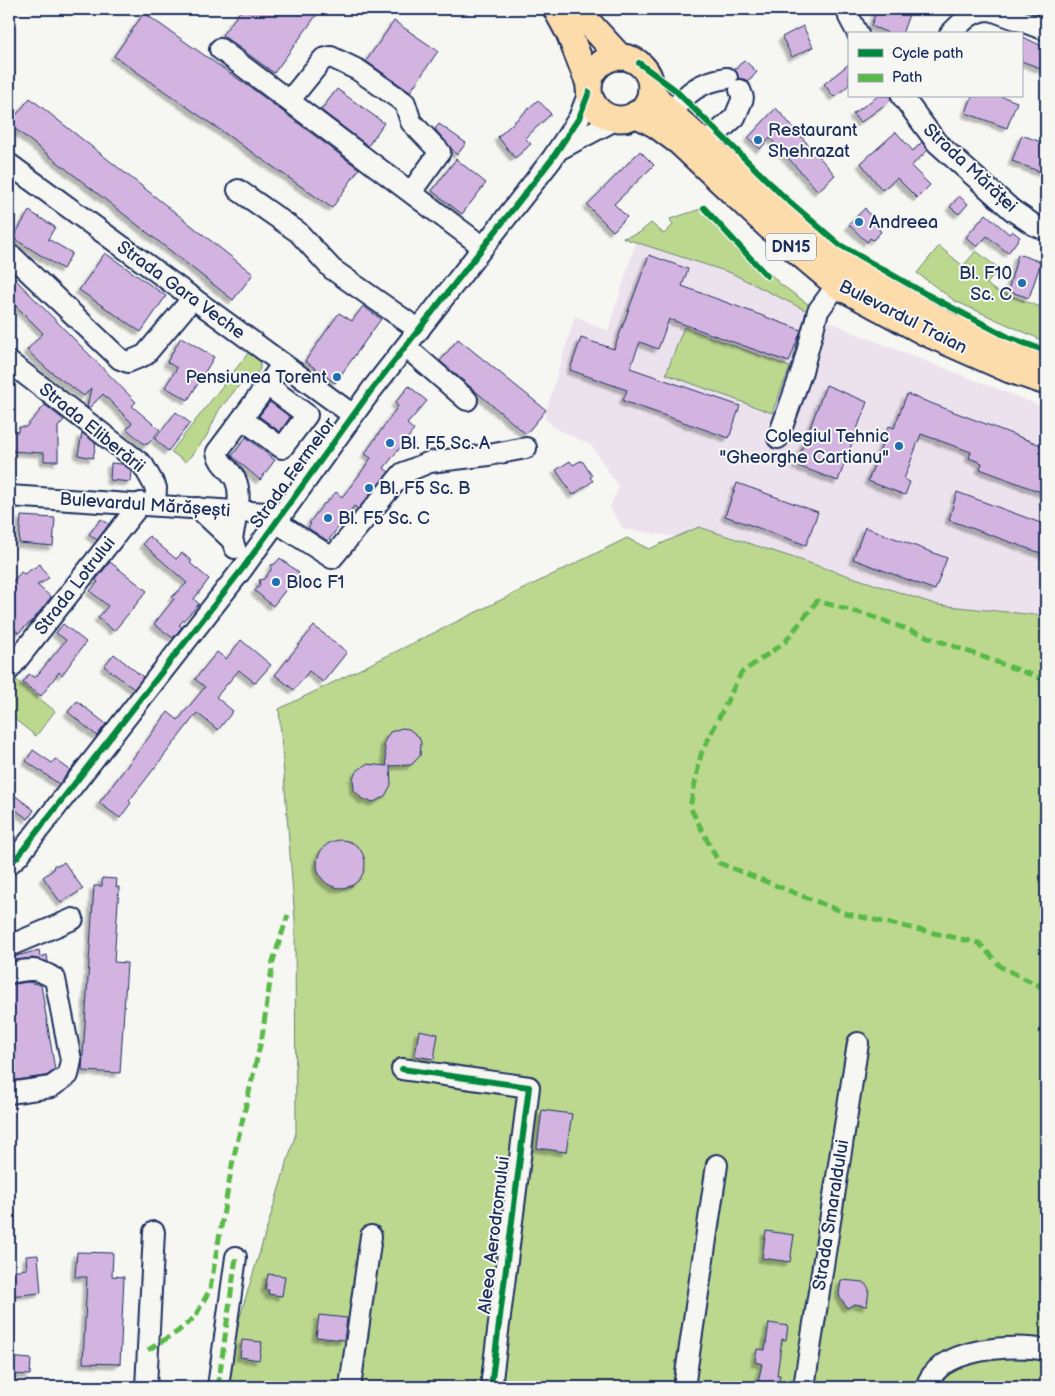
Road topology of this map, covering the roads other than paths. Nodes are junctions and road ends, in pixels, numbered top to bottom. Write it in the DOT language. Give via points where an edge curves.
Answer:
graph roads {
  1 [pos="556,9"];
  2 [pos="576,9"];
  3 [pos="848,9"];
  4 [pos="1046,30"];
  5 [pos="857,32"];
  6 [pos="952,32"];
  7 [pos="220,49"];
  8 [pos="620,57"];
  9 [pos="589,88"];
  10 [pos="651,91"];
  11 [pos="903,98"];
  12 [pos="289,101"];
  13 [pos="670,113"];
  14 [pos="627,116"];
  15 [pos="705,144"];
  16 [pos="558,150"];
  17 [pos="9,164"];
  18 [pos="238,190"];
  19 [pos="411,192"];
  20 [pos="1046,230"];
  21 [pos="483,247"];
  22 [pos="13,256"];
  23 [pos="837,285"];
  24 [pos="193,298"];
  25 [pos="419,330"];
  26 [pos="406,347"];
  27 [pos="9,362"];
  28 [pos="283,364"];
  29 [pos="1046,364"];
  30 [pos="1046,382"];
  31 [pos="267,385"];
  32 [pos="467,400"];
  33 [pos="353,415"];
  34 [pos="242,418"];
  35 [pos="778,438"];
  36 [pos="526,448"];
  37 [pos="9,496"];
  38 [pos="148,503"];
  39 [pos="198,508"];
  40 [pos="236,511"];
  41 [pos="279,518"];
  42 [pos="232,540"];
  43 [pos="243,568"];
  44 [pos="9,670"];
  45 [pos="9,864"];
  46 [pos="73,919"];
  47 [pos="9,946"];
  48 [pos="9,973"];
  49 [pos="858,1043"];
  50 [pos="402,1069"];
  51 [pos="9,1094"];
  52 [pos="717,1165"];
  53 [pos="154,1232"];
  54 [pos="371,1236"];
  55 [pos="236,1257"];
  56 [pos="1046,1350"];
  57 [pos="146,1387"];
  58 [pos="218,1387"];
  59 [pos="350,1387"];
  60 [pos="492,1387"];
  61 [pos="684,1387"];
  62 [pos="804,1387"];
  63 [pos="926,1387"];
  1 -- 9 [label="main road, DN15" via="569,32"];
  2 -- 8 [label="main road, DN15"];
  3 -- 5 [label="street"];
  4 -- 6 [label="street" via="991,10 981,10"];
  7 -- 12 [label="street"];
  8 -- 9 [label="main road" via="603,62 596,68"];
  8 -- 10 [label="main road, DN15" via="639,63 646,71"];
  9 -- 14 [label="main road, DN15" via="596,107 603,113"];
  9 -- 16 [label="street, Strada Fermelor" via="579,118"];
  10 -- 13 [label="main road, Bulevardul Traian / DN15"];
  10 -- 14 [label="main road" via="648,100"];
  11 -- 20 [label="street, Strada Mărăței" via="937,143 1012,210"];
  12 -- 19 [label="street"];
  12 -- 19 [label="street" via="323,59 331,57 358,70 405,103 411,122 440,152"];
  13 -- 15 [label="main road, Bulevardul Traian / DN15"];
  13 -- 15 [label="street" via="686,94 709,80 734,84 743,98 735,116"];
  14 -- 16 [label="street, Strada Fermelor"];
  14 -- 23 [label="main road, Bulevardul Traian / DN15" via="656,125 679,142 779,236"];
  15 -- 29 [label="main road, Bulevardul Traian / DN15" via="828,254 950,326"];
  16 -- 21 [label="street, Strada Fermelor"];
  17 -- 24 [label="street, Strada Gara Veche"];
  18 -- 25 [label="street" via="298,232 332,269"];
  19 -- 21 [label="street"];
  21 -- 25 [label="street, Strada Fermelor"];
  22 -- 24 [label="street" via="128,362 145,355"];
  23 -- 30 [label="main road, Bulevardul Traian / DN15" via="924,332 1010,370"];
  23 -- 35 [label="street" via="818,311 802,371"];
  24 -- 28 [label="street, Strada Gara Veche"];
  25 -- 26 [label="street, Strada Fermelor"];
  26 -- 32 [label="street"];
  26 -- 33 [label="street, Strada Fermelor"];
  27 -- 38 [label="street, Strada Eliberării" via="143,465 156,488"];
  28 -- 31 [label="street"];
  28 -- 33 [label="street, Strada Gara Veche"];
  31 -- 34 [label="street"];
  31 -- 34 [label="street" via="307,415 282,448"];
  33 -- 41 [label="street, Strada Fermelor"];
  34 -- 40 [label="street" via="217,452 219,461 236,481"];
  36 -- 41 [label="street" via="430,462 403,473 332,558"];
  37 -- 38 [label="street, Bulevardul Mărășești"];
  38 -- 39 [label="street, Bulevardul Mărășești"];
  38 -- 44 [label="street, Strada Lotrului"];
  39 -- 40 [label="street, Bulevardul Mărășești"];
  39 -- 42 [label="street"];
  40 -- 41 [label="street, Bulevardul Mărășești"];
  40 -- 42 [label="street"];
  41 -- 43 [label="street, Strada Fermelor"];
  42 -- 43 [label="street"];
  43 -- 45 [label="street, Strada Fermelor"];
  46 -- 47 [label="street"];
  48 -- 51 [label="street" via="42,970 55,979 71,1060 68,1075 52,1087"];
  49 -- 62 [label="street, Strada Smaraldului"];
  50 -- 60 [label="street, Aleea Aerodromului" via="529,1087"];
  52 -- 61 [label="street"];
  53 -- 57 [label="street"];
  54 -- 59 [label="street"];
  55 -- 58 [label="street"];
  56 -- 63 [label="street" via="1018,1347 954,1358 938,1368"];
}
